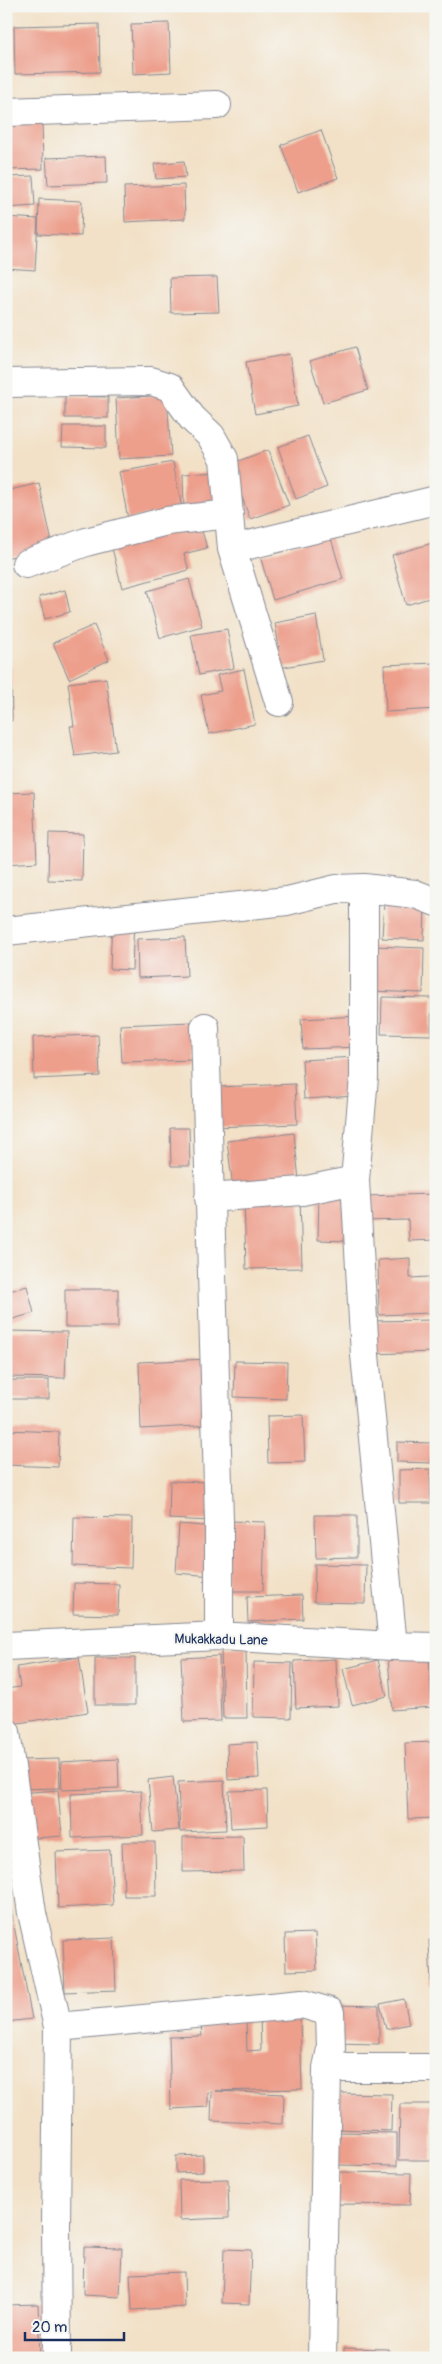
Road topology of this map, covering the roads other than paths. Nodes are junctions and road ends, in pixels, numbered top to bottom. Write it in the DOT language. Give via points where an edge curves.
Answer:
graph roads {
  1 [pos="217,105"];
  2 [pos="6,112"];
  3 [pos="6,383"];
  4 [pos="436,500"];
  5 [pos="229,514"];
  6 [pos="232,550"];
  7 [pos="26,564"];
  8 [pos="279,702"];
  9 [pos="364,888"];
  10 [pos="436,902"];
  11 [pos="6,931"];
  12 [pos="205,1027"];
  13 [pos="355,1180"];
  14 [pos="209,1198"];
  15 [pos="218,1636"];
  16 [pos="6,1646"];
  17 [pos="393,1646"];
  18 [pos="435,1650"];
  19 [pos="6,1732"];
  20 [pos="58,2028"];
  21 [pos="327,2068"];
  22 [pos="436,2068"];
  23 [pos="57,2358"];
  24 [pos="322,2358"];
  1 -- 2 [label="street"];
  3 -- 5 [label="street" via="151,381 170,387 192,418 212,436 224,459"];
  4 -- 6 [label="street"];
  5 -- 6 [label="street"];
  5 -- 7 [label="street" via="168,521 86,542"];
  6 -- 8 [label="street"];
  9 -- 10 [label="street" via="415,894"];
  9 -- 11 [label="street" via="336,889 287,901"];
  9 -- 13 [label="street" via="364,1077"];
  12 -- 14 [label="street"];
  13 -- 14 [label="street" via="302,1192"];
  13 -- 17 [label="street" via="365,1355"];
  14 -- 15 [label="street"];
  15 -- 16 [label="street, Mukakkadu Lane"];
  15 -- 17 [label="street, Mukakkadu Lane"];
  17 -- 18 [label="street, Mukakkadu Lane"];
  19 -- 20 [label="street" via="32,1913"];
  20 -- 21 [label="street" via="302,2004 330,2012 331,2048"];
  20 -- 23 [label="street"];
  21 -- 22 [label="street"];
  21 -- 24 [label="street"];
}
